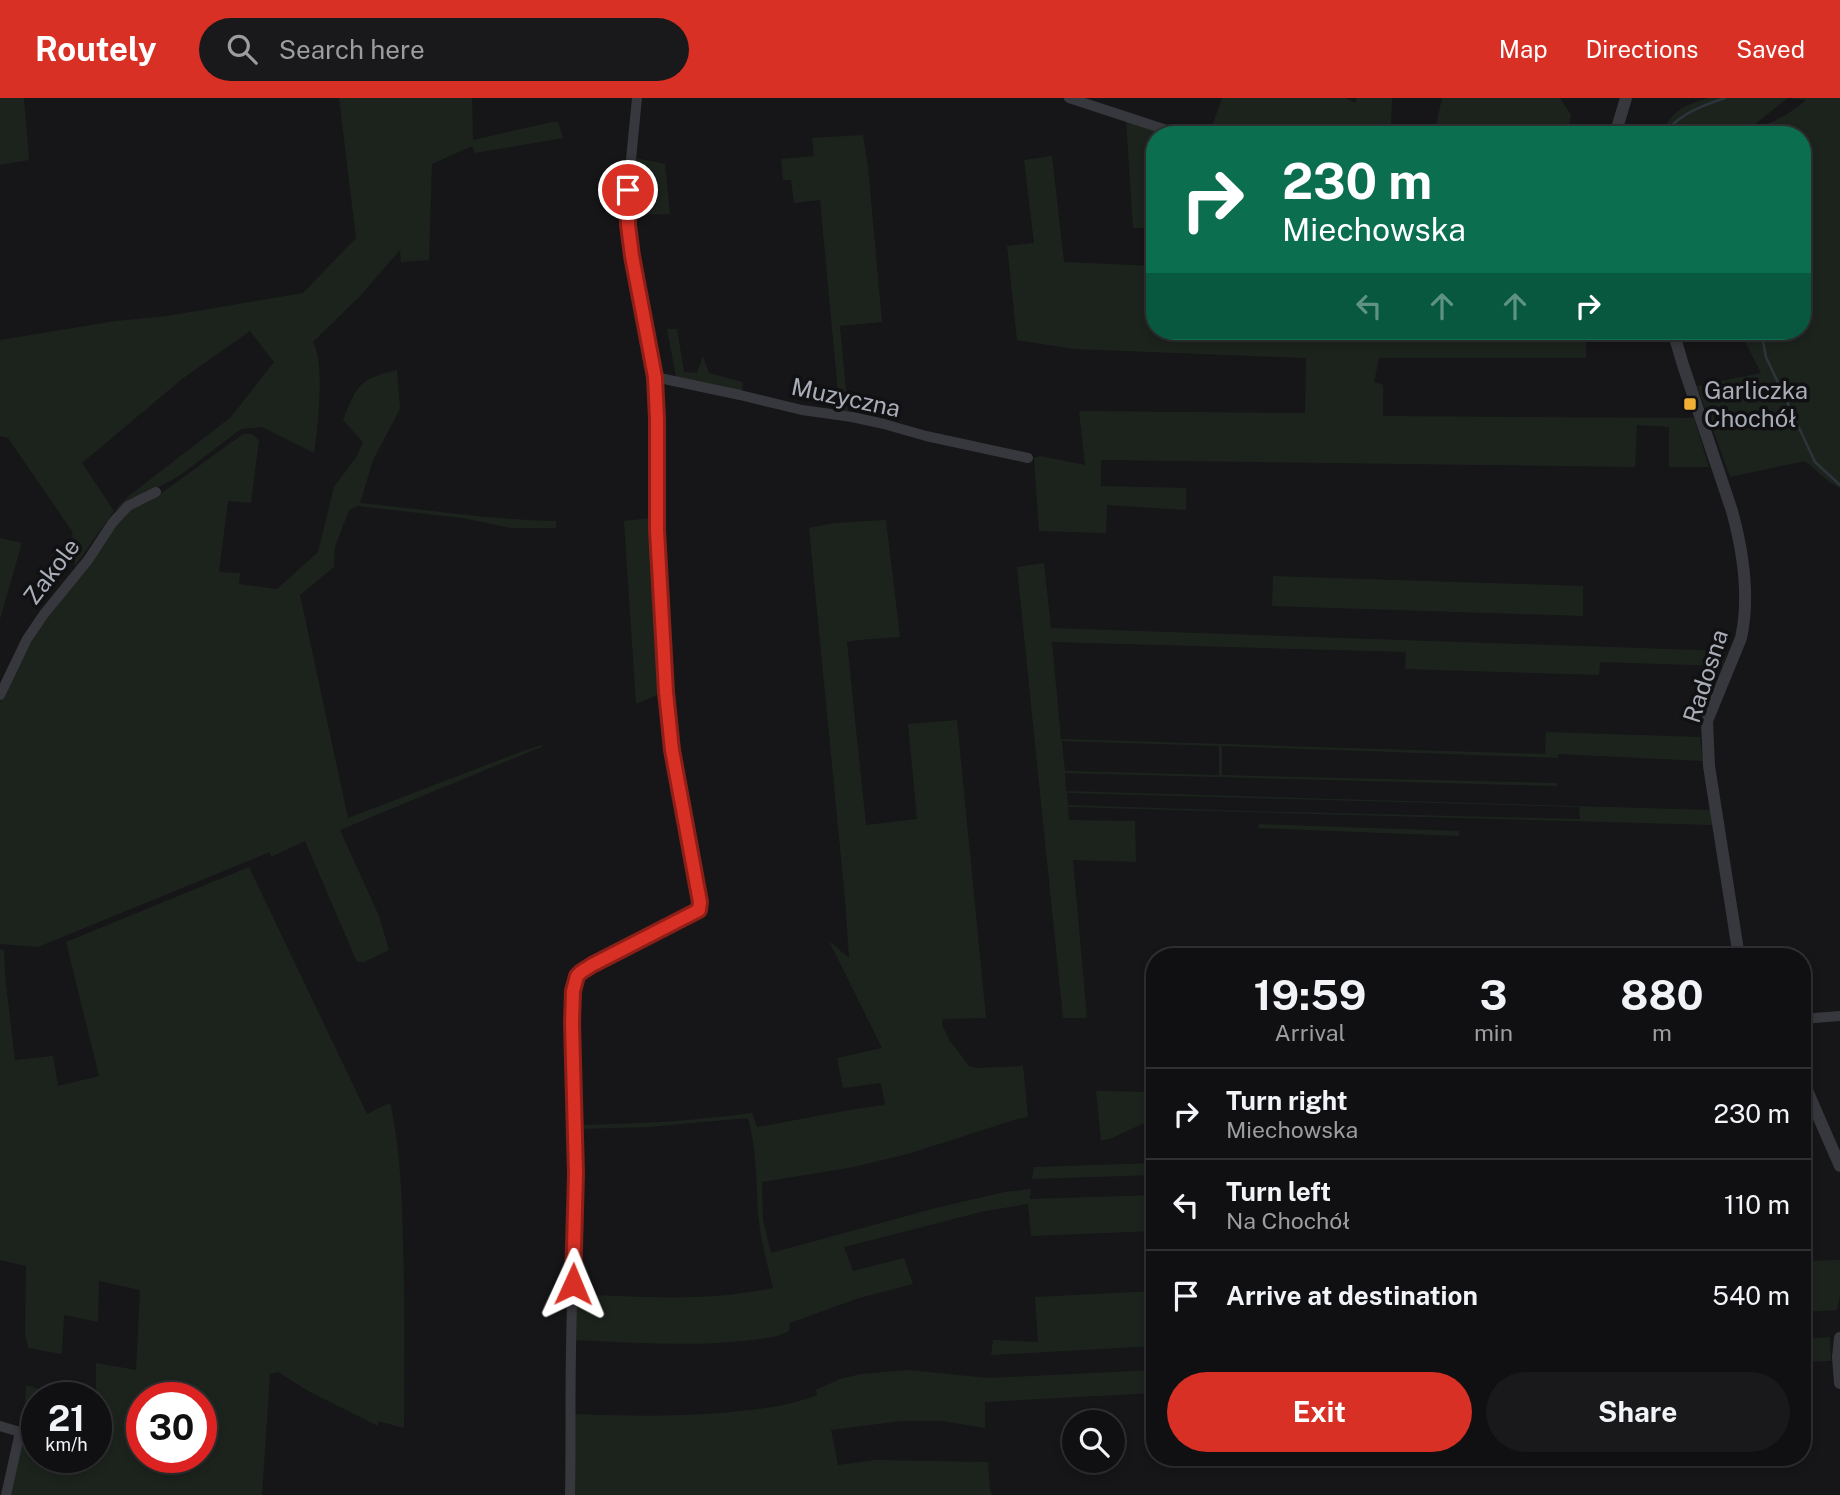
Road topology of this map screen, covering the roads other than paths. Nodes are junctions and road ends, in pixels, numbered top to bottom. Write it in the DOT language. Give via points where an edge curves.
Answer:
graph roads {
  1 [pos="637,98"];
  2 [pos="1069,98"];
  3 [pos="1626,98"];
  4 [pos="1156,126"];
  5 [pos="1618,126"];
  6 [pos="1676,340"];
  7 [pos="655,377"];
  8 [pos="1028,458"];
  9 [pos="156,492"];
  10 [pos="0,695"];
  11 [pos="1738,948"];
  12 [pos="1840,1016"];
  13 [pos="1811,1018"];
  14 [pos="1811,1100"];
  15 [pos="1840,1166"];
  16 [pos="1840,1338"];
  17 [pos="1840,1382"];
  18 [pos="0,1426"];
  19 [pos="6,1495"];
  20 [pos="570,1495"];
  1 -- 7 [label="street" via="627,216"];
  2 -- 4 [label="street"];
  3 -- 5 [label="street"];
  6 -- 11 [label="street, Radosna" via="1732,511 1745,593 1741,638 1707,721 1709,766"];
  7 -- 8 [label="street, Muzyczna"];
  7 -- 20 [label="street" via="666,692 700,902 699,910 581,972 575,983"];
  9 -- 10 [label="street, Zakole" via="128,506 113,522 27,639"];
  12 -- 13 [label="street"];
  14 -- 15 [label="street"];
  16 -- 17 [label="street"];
  18 -- 19 [label="street" via="20,1432"];
}
